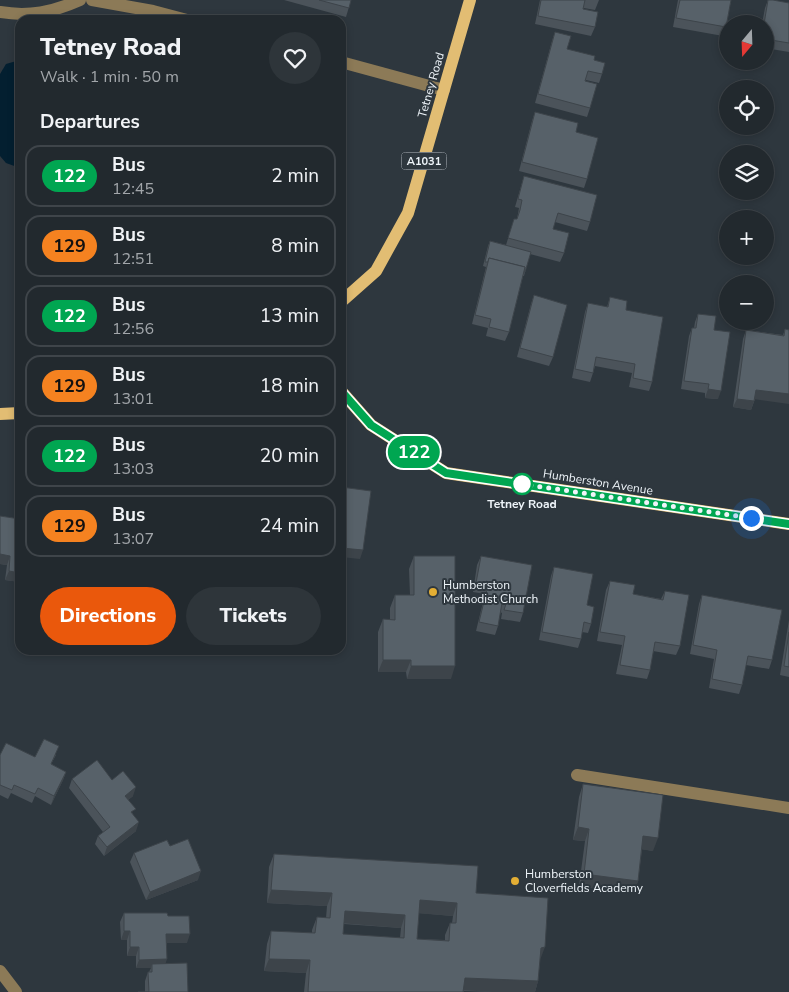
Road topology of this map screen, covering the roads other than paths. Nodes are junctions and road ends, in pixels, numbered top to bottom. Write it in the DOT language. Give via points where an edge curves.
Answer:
graph roads {
  1 [pos="80,0"];
  2 [pos="92,0"];
  3 [pos="470,0"];
  4 [pos="0,12"];
  5 [pos="168,15"];
  6 [pos="346,63"];
  7 [pos="444,90"];
  8 [pos="346,298"];
  9 [pos="346,397"];
  10 [pos="15,413"];
  11 [pos="0,414"];
  12 [pos="789,524"];
  13 [pos="577,775"];
  14 [pos="789,808"];
  15 [pos="0,970"];
  16 [pos="16,992"];
  1 -- 4 [label="street" via="33,15"];
  2 -- 5 [label="street"];
  3 -- 7 [label="main road, Tetney Road / A1031"];
  6 -- 7 [label="street"];
  7 -- 8 [label="main road, Tetney Road / A1031" via="408,213 376,271"];
  9 -- 12 [label="main road, Humberston Avenue" via="371,425 446,473"];
  10 -- 11 [label="main road"];
  13 -- 14 [label="street"];
  15 -- 16 [label="street"];
}
